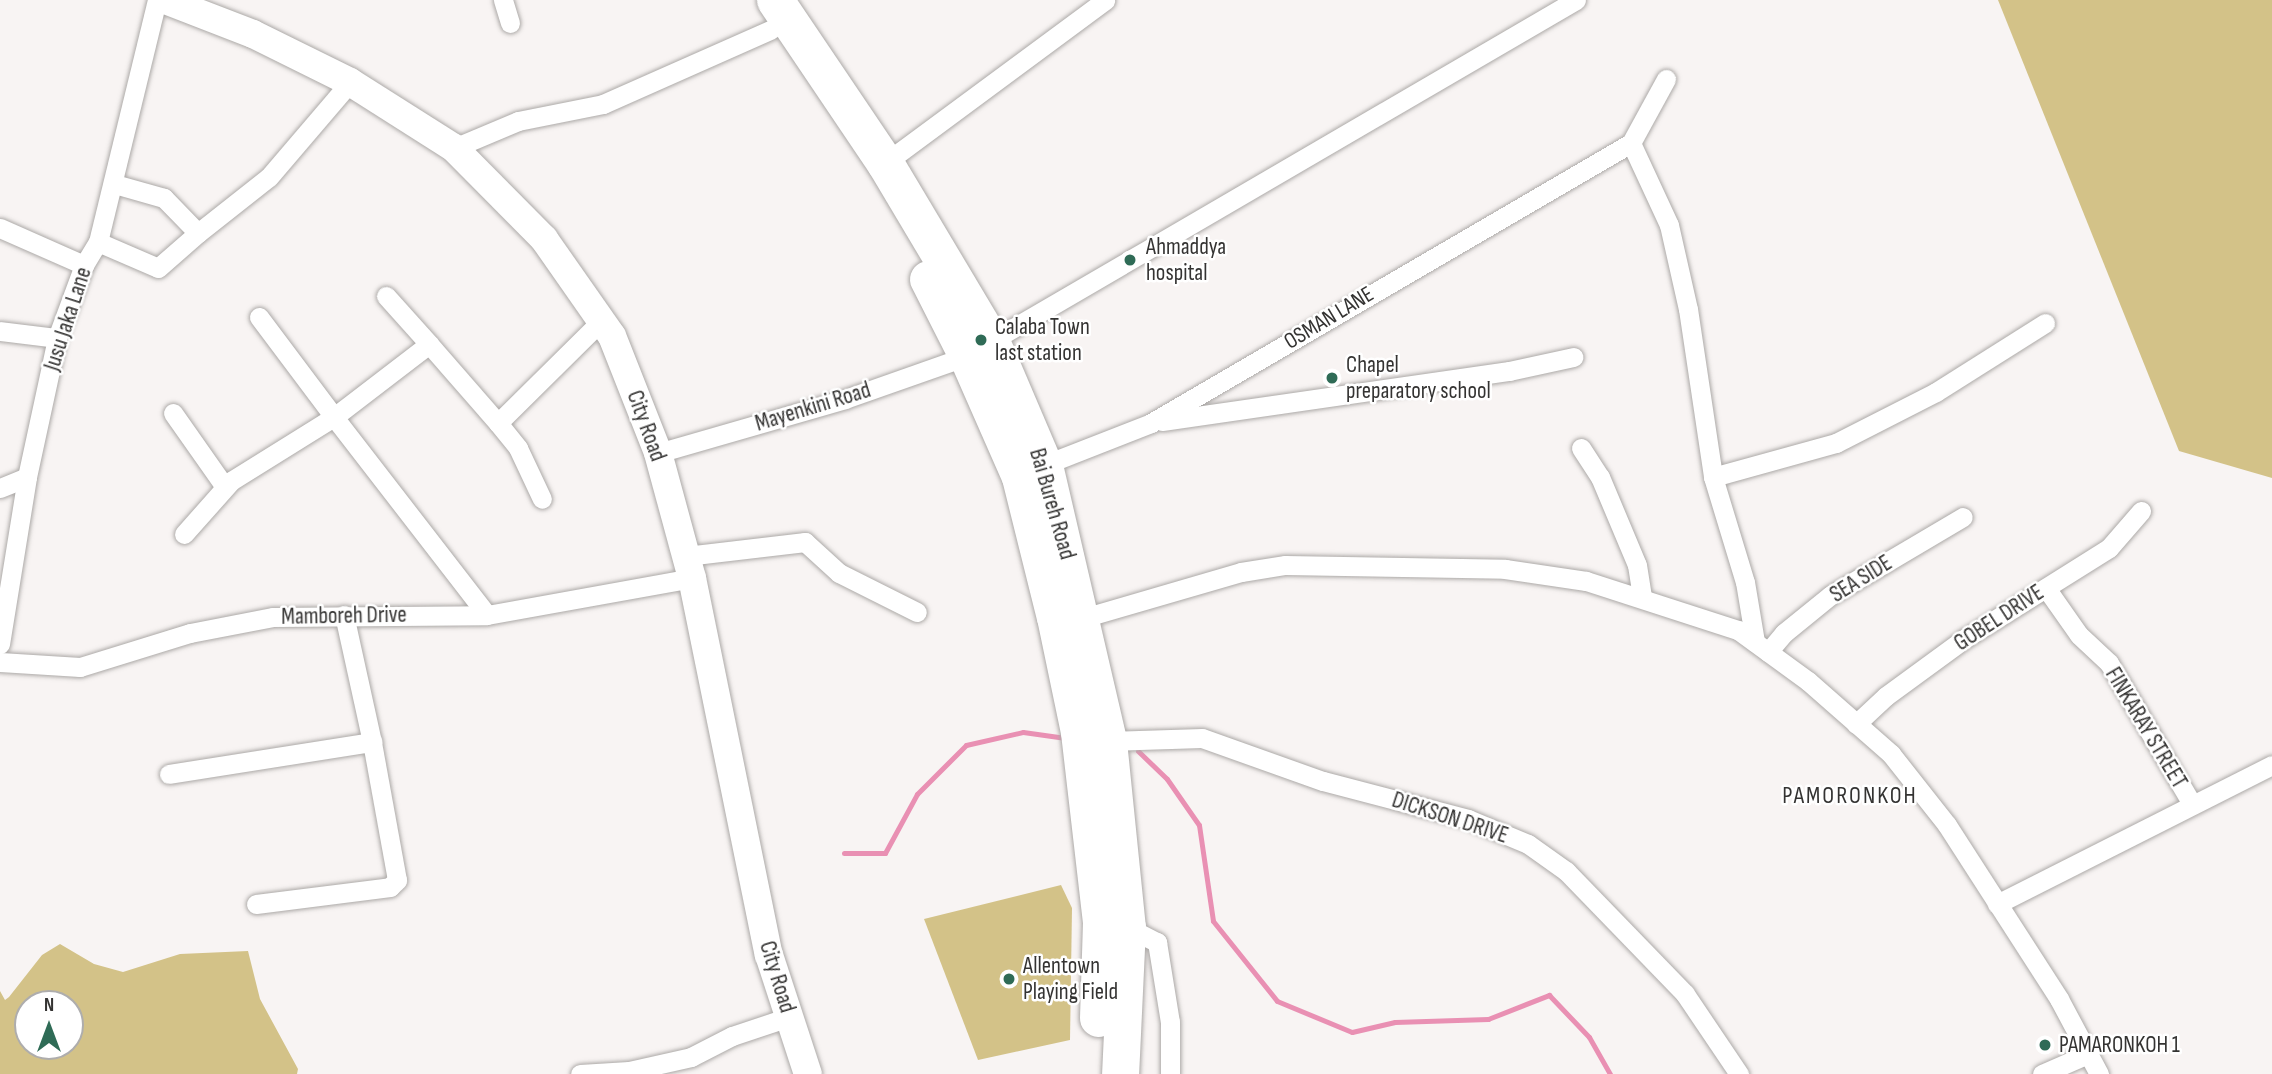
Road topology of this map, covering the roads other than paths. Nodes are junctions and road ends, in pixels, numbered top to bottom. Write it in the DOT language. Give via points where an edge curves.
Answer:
graph roads {
  1 [pos="157,0"];
  2 [pos="164,0"];
  3 [pos="503,0"];
  4 [pos="1105,0"];
  5 [pos="1576,0"];
  6 [pos="766,10"];
  7 [pos="510,23"];
  8 [pos="1666,79"];
  9 [pos="350,82"];
  10 [pos="1630,143"];
  11 [pos="454,148"];
  12 [pos="885,163"];
  13 [pos="115,184"];
  14 [pos="0,228"];
  15 [pos="198,233"];
  16 [pos="98,242"];
  17 [pos="84,265"];
  18 [pos="386,296"];
  19 [pos="259,317"];
  20 [pos="601,321"];
  21 [pos="2045,323"];
  22 [pos="0,331"];
  23 [pos="57,338"];
  24 [pos="429,344"];
  25 [pos="979,348"];
  26 [pos="1573,357"];
  27 [pos="173,413"];
  28 [pos="334,417"];
  29 [pos="498,423"];
  30 [pos="1151,423"];
  31 [pos="1581,448"];
  32 [pos="658,453"];
  33 [pos="1032,471"];
  34 [pos="27,477"];
  35 [pos="1713,477"];
  36 [pos="225,487"];
  37 [pos="0,488"];
  38 [pos="542,499"];
  39 [pos="2141,511"];
  40 [pos="1963,517"];
  41 [pos="184,534"];
  42 [pos="689,567"];
  43 [pos="2046,588"];
  44 [pos="1642,596"];
  45 [pos="917,612"];
  46 [pos="344,615"];
  47 [pos="487,615"];
  48 [pos="1083,618"];
  49 [pos="0,644"];
  50 [pos="1762,647"];
  51 [pos="0,663"];
  52 [pos="1856,723"];
  53 [pos="1108,741"];
  54 [pos="372,742"];
  55 [pos="2272,765"];
  56 [pos="169,774"];
  57 [pos="2192,804"];
  58 [pos="1997,904"];
  59 [pos="256,905"];
  60 [pos="1127,927"];
  61 [pos="789,1017"];
  62 [pos="2088,1054"];
  63 [pos="580,1074"];
  64 [pos="808,1074"];
  65 [pos="1096,1074"];
  66 [pos="1120,1074"];
  67 [pos="1170,1074"];
  68 [pos="1739,1074"];
  69 [pos="2042,1074"];
  70 [pos="2099,1074"];
  1 -- 13 [label="street, Jusu Jaka Lane"];
  2 -- 9 [label="main road, City Road" via="253,34"];
  3 -- 7 [label="street"];
  4 -- 12 [label="street"];
  5 -- 25 [label="street, Mayenkini Road"];
  6 -- 11 [label="street" via="603,104 518,121"];
  6 -- 12 [label="highway, Bai Bureh Road"];
  6 -- 25 [label="highway, Bai Bureh Road"];
  8 -- 10 [label="street"];
  9 -- 11 [label="main road, City Road"];
  9 -- 15 [label="street" via="269,177"];
  10 -- 30 [label="street, OSMAN LANE"];
  10 -- 35 [label="street" via="1669,225 1688,309"];
  11 -- 20 [label="main road, City Road" via="544,239"];
  12 -- 25 [label="highway, Bai Bureh Road"];
  13 -- 15 [label="street" via="164,198"];
  13 -- 16 [label="street, Jusu Jaka Lane"];
  14 -- 17 [label="street"];
  15 -- 16 [label="street" via="158,268"];
  16 -- 17 [label="street, Jusu Jaka Lane"];
  17 -- 23 [label="street, Jusu Jaka Lane"];
  18 -- 24 [label="street"];
  19 -- 28 [label="street"];
  20 -- 29 [label="street"];
  20 -- 32 [label="main road, City Road" via="612,336"];
  21 -- 35 [label="street" via="1936,392 1836,443"];
  22 -- 23 [label="street"];
  23 -- 34 [label="street, Jusu Jaka Lane"];
  24 -- 28 [label="street"];
  24 -- 29 [label="street"];
  25 -- 32 [label="street, Mayenkini Road" via="845,399"];
  25 -- 33 [label="highway, Bai Bureh Road"];
  26 -- 30 [label="street" via="1509,371"];
  27 -- 36 [label="street"];
  28 -- 36 [label="street"];
  28 -- 47 [label="street"];
  29 -- 38 [label="street" via="518,448"];
  30 -- 33 [label="street, OSMAN LANE"];
  31 -- 44 [label="street" via="1600,477 1637,565"];
  32 -- 42 [label="main road, City Road"];
  33 -- 48 [label="highway, Bai Bureh Road"];
  33 -- 65 [label="highway, Bai Bureh Road" via="1079,732 1101,922"];
  34 -- 37 [label="street"];
  34 -- 49 [label="street, Jusu Jaka Lane"];
  35 -- 50 [label="street"];
  36 -- 41 [label="street"];
  39 -- 43 [label="street, GOBEL DRIVE" via="2109,548"];
  40 -- 50 [label="street, SEA SIDE" via="1831,595"];
  42 -- 45 [label="street, Mamboreh Drive" via="805,542 839,573"];
  42 -- 47 [label="street, Mamboreh Drive"];
  42 -- 61 [label="main road, City Road" via="769,955"];
  43 -- 52 [label="street, GOBEL DRIVE" via="1964,639"];
  43 -- 57 [label="street, FINKARAY STREET" via="2079,635 2109,663"];
  44 -- 48 [label="street" via="1586,581 1505,569 1285,565 1241,572"];
  44 -- 50 [label="street" via="1738,630"];
  46 -- 47 [label="street, Mamboreh Drive"];
  46 -- 51 [label="street, Mamboreh Drive" via="273,617 190,633 80,667"];
  46 -- 54 [label="street"];
  48 -- 53 [label="highway, Bai Bureh Road"];
  50 -- 52 [label="street"];
  52 -- 58 [label="street" via="1891,754 1947,825"];
  53 -- 60 [label="highway, Bai Bureh Road"];
  53 -- 68 [label="street, DICKSON DRIVE" via="1202,738 1323,781 1468,819 1528,845 1566,872 1685,994"];
  54 -- 56 [label="street"];
  54 -- 59 [label="street" via="397,880 390,887"];
  55 -- 57 [label="street"];
  57 -- 58 [label="street"];
  58 -- 62 [label="street"];
  60 -- 66 [label="highway, Bai Bureh Road"];
  60 -- 67 [label="street" via="1157,942 1170,1023"];
  61 -- 63 [label="street" via="732,1036 691,1057 629,1071"];
  61 -- 64 [label="main road, City Road"];
  62 -- 69 [label="street"];
  62 -- 70 [label="street"];
}
